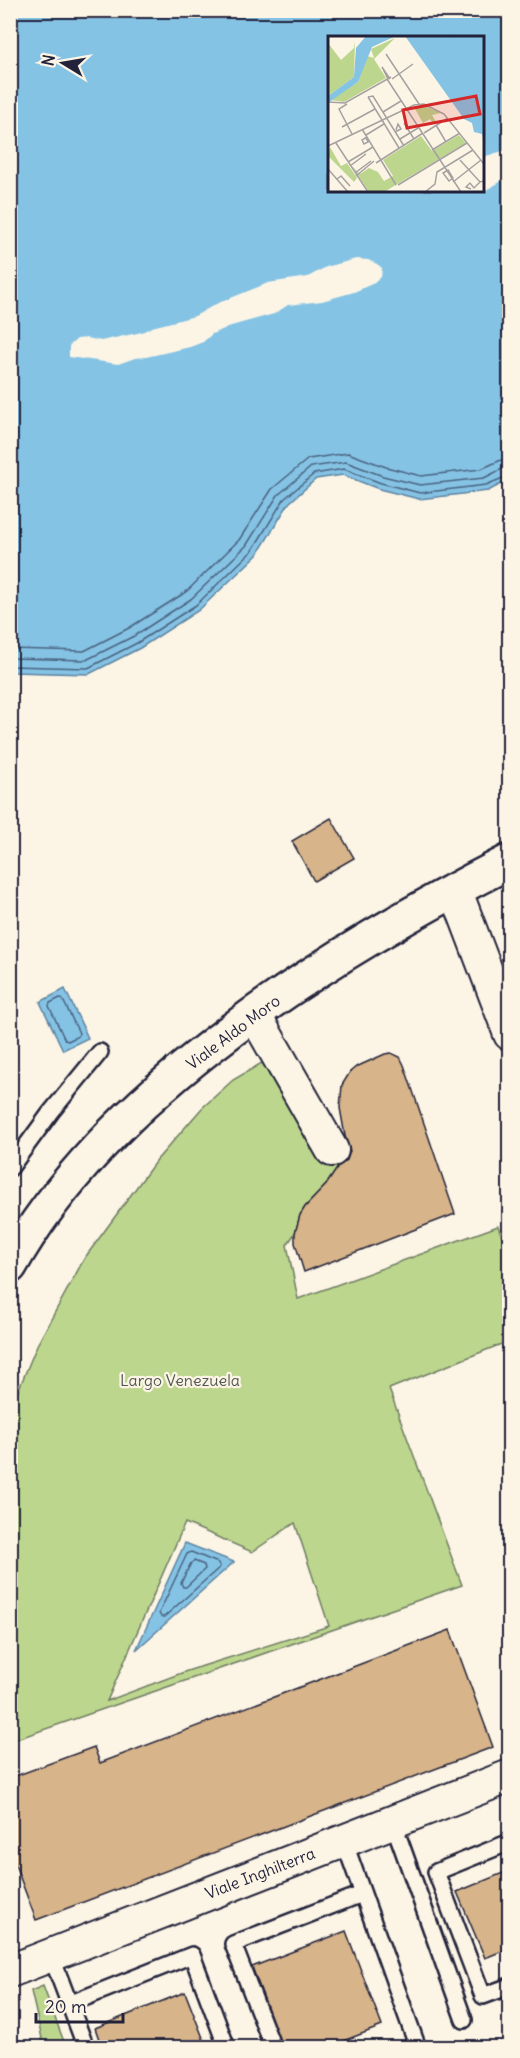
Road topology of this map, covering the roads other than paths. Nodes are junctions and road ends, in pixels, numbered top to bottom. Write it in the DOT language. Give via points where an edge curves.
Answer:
graph roads {
  1 [pos="510,861"];
  2 [pos="455,889"];
  3 [pos="254,1014"];
  4 [pos="510,1034"];
  5 [pos="100,1052"];
  6 [pos="332,1150"];
  7 [pos="10,1168"];
  8 [pos="14,1250"];
  9 [pos="510,1776"];
  10 [pos="393,1821"];
  11 [pos="344,1840"];
  12 [pos="510,1842"];
  13 [pos="363,1894"];
  14 [pos="51,1955"];
  15 [pos="10,1971"];
  16 [pos="510,1986"];
  17 [pos="69,2004"];
  18 [pos="464,2020"];
  19 [pos="414,2046"];
  20 [pos="87,2048"];
  21 [pos="227,2048"];
  22 [pos="273,2048"];
  1 -- 2 [label="street, Viale Aldo Moro"];
  2 -- 3 [label="street, Viale Aldo Moro" via="314,973"];
  2 -- 4 [label="street"];
  3 -- 6 [label="street"];
  3 -- 8 [label="street, Viale Aldo Moro" via="150,1098 55,1198"];
  5 -- 7 [label="lane"];
  9 -- 10 [label="street, Viale Inghilterra"];
  10 -- 11 [label="street, Viale Inghilterra"];
  10 -- 18 [label="lane"];
  11 -- 13 [label="lane"];
  11 -- 14 [label="street, Viale Inghilterra"];
  12 -- 16 [label="lane" via="436,1872 483,1996"];
  13 -- 19 [label="lane"];
  13 -- 22 [label="lane" via="234,1944"];
  14 -- 15 [label="street, Viale Inghilterra"];
  14 -- 17 [label="lane"];
  17 -- 20 [label="lane"];
  17 -- 21 [label="lane" via="192,1955"];
}
